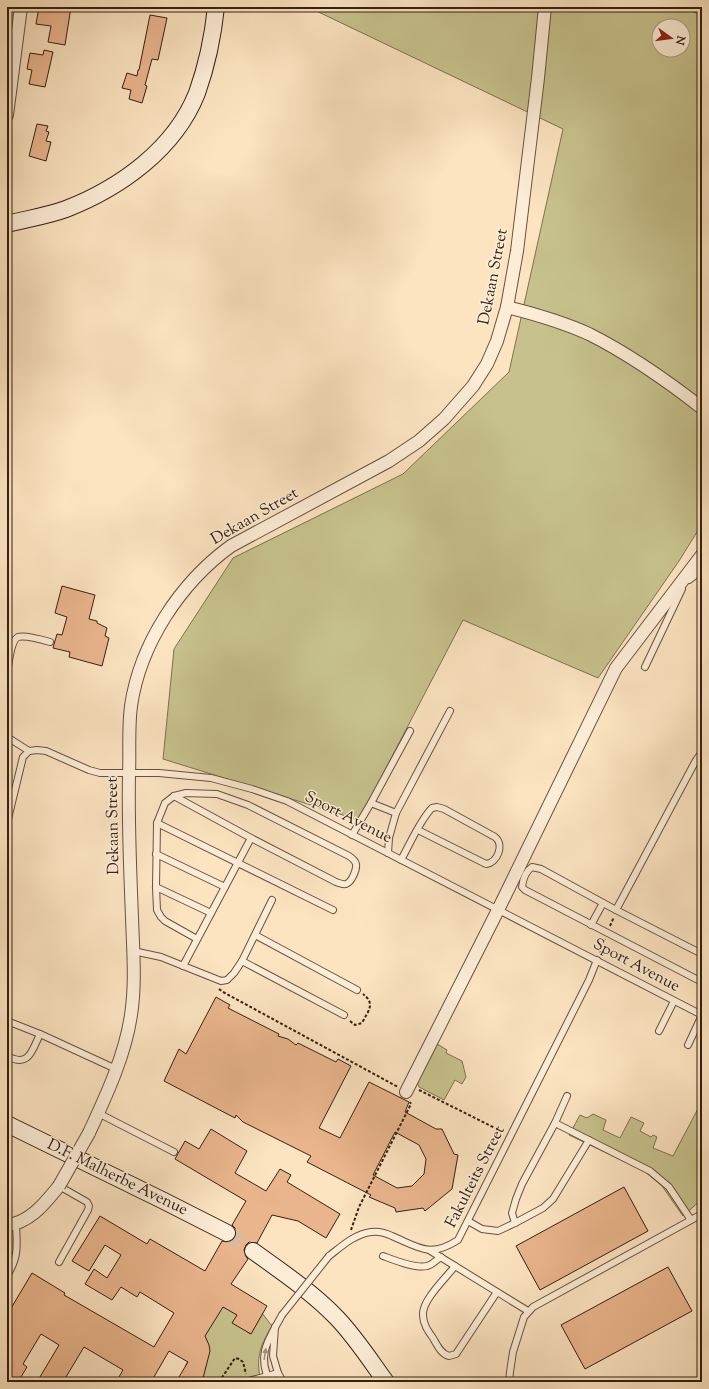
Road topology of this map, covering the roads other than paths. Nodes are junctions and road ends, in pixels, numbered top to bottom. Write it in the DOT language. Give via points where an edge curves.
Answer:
graph roads {
  1 [pos="21,7"];
  2 [pos="216,7"];
  3 [pos="545,7"];
  4 [pos="692,7"];
  5 [pos="702,12"];
  6 [pos="7,115"];
  7 [pos="7,224"];
  8 [pos="508,307"];
  9 [pos="702,408"];
  10 [pos="702,555"];
  11 [pos="702,570"];
  12 [pos="50,642"];
  13 [pos="645,667"];
  14 [pos="7,673"];
  15 [pos="450,711"];
  16 [pos="410,731"];
  17 [pos="7,737"];
  18 [pos="29,751"];
  19 [pos="702,755"];
  20 [pos="129,773"];
  21 [pos="174,796"];
  22 [pos="371,803"];
  23 [pos="396,813"];
  24 [pos="7,823"];
  25 [pos="156,824"];
  26 [pos="418,830"];
  27 [pos="352,835"];
  28 [pos="250,838"];
  29 [pos="388,853"];
  30 [pos="156,854"];
  31 [pos="401,860"];
  32 [pos="238,863"];
  33 [pos="156,887"];
  34 [pos="225,887"];
  35 [pos="272,900"];
  36 [pos="603,903"];
  37 [pos="333,910"];
  38 [pos="498,910"];
  39 [pos="616,910"];
  40 [pos="211,913"];
  41 [pos="591,924"];
  42 [pos="255,935"];
  43 [pos="197,939"];
  44 [pos="133,951"];
  45 [pos="702,954"];
  46 [pos="597,960"];
  47 [pos="242,961"];
  48 [pos="183,966"];
  49 [pos="702,982"];
  50 [pos="357,990"];
  51 [pos="674,1001"];
  52 [pos="702,1015"];
  53 [pos="344,1016"];
  54 [pos="7,1021"];
  55 [pos="659,1031"];
  56 [pos="40,1034"];
  57 [pos="688,1045"];
  58 [pos="7,1056"];
  59 [pos="116,1069"];
  60 [pos="408,1089"];
  61 [pos="567,1096"];
  62 [pos="98,1113"];
  63 [pos="555,1123"];
  64 [pos="7,1124"];
  65 [pos="589,1140"];
  66 [pos="174,1152"];
  67 [pos="59,1186"];
  68 [pos="702,1214"];
  69 [pos="691,1220"];
  70 [pos="468,1221"];
  71 [pos="515,1223"];
  72 [pos="11,1225"];
  73 [pos="227,1233"];
  74 [pos="429,1250"];
  75 [pos="253,1251"];
  76 [pos="383,1256"];
  77 [pos="441,1258"];
  78 [pos="59,1262"];
  79 [pos="455,1266"];
  80 [pos="7,1276"];
  81 [pos="497,1292"];
  82 [pos="528,1311"];
  83 [pos="275,1327"];
  84 [pos="278,1373"];
  85 [pos="268,1379"];
  86 [pos="246,1382"];
  87 [pos="283,1382"];
  88 [pos="386,1382"];
  89 [pos="509,1382"];
  1 -- 6 [label="street"];
  2 -- 7 [label="street" via="214,29 196,94 182,122 162,148 142,166 95,196 65,209"];
  3 -- 8 [label="street, Dekaan Street" via="524,206"];
  4 -- 5 [label="lane"];
  8 -- 9 [label="street" via="557,321 588,334 660,376"];
  8 -- 20 [label="street, Dekaan Street" via="487,364 473,386 444,419 419,442 389,461 231,546 195,577 166,614 146,653 136,685 129,724"];
  10 -- 38 [label="street" via="616,668"];
  11 -- 13 [label="lane" via="683,587"];
  12 -- 14 [label="lane" via="22,637 15,640"];
  15 -- 23 [label="lane"];
  16 -- 22 [label="lane"];
  17 -- 18 [label="lane"];
  18 -- 20 [label="lane, Sport Avenue" via="46,752 100,773"];
  18 -- 24 [label="lane" via="23,757"];
  19 -- 39 [label="lane" via="695,762"];
  20 -- 27 [label="lane, Sport Avenue" via="211,778 245,787 287,801"];
  20 -- 44 [label="street, Dekaan Street" via="128,823"];
  21 -- 25 [label="lane" via="165,804"];
  21 -- 28 [label="lane"];
  21 -- 28 [label="lane" via="186,793 216,794 248,806 349,856 354,860 356,869 346,884 336,882"];
  22 -- 23 [label="lane"];
  22 -- 27 [label="lane"];
  23 -- 29 [label="lane"];
  25 -- 30 [label="lane"];
  25 -- 32 [label="lane"];
  26 -- 26 [label="lane" via="429,811 437,807 495,837 501,844 494,861 486,864"];
  26 -- 31 [label="lane"];
  27 -- 29 [label="lane, Sport Avenue"];
  28 -- 32 [label="lane"];
  29 -- 31 [label="lane, Sport Avenue"];
  30 -- 33 [label="lane"];
  30 -- 34 [label="lane"];
  31 -- 38 [label="lane, Sport Avenue"];
  32 -- 34 [label="lane"];
  32 -- 37 [label="lane"];
  33 -- 40 [label="lane"];
  33 -- 43 [label="lane" via="157,910 160,917"];
  34 -- 40 [label="lane"];
  35 -- 42 [label="lane"];
  36 -- 39 [label="lane"];
  36 -- 41 [label="lane"];
  36 -- 41 [label="lane" via="537,868 532,867 523,881 522,886 525,890"];
  38 -- 46 [label="lane, Sport Avenue"];
  38 -- 60 [label="street"];
  39 -- 45 [label="lane"];
  40 -- 43 [label="lane"];
  41 -- 49 [label="lane"];
  42 -- 47 [label="lane"];
  42 -- 50 [label="lane"];
  43 -- 48 [label="lane"];
  44 -- 48 [label="lane" via="161,957"];
  44 -- 59 [label="street, Dekaan Street" via="131,1014"];
  46 -- 51 [label="lane, Sport Avenue"];
  46 -- 70 [label="lane, Fakulteits Street"];
  47 -- 48 [label="lane" via="227,980 221,981"];
  47 -- 53 [label="lane"];
  51 -- 52 [label="lane, Sport Avenue"];
  51 -- 55 [label="lane"];
  52 -- 57 [label="lane"];
  54 -- 56 [label="lane"];
  56 -- 58 [label="lane" via="26,1059 15,1060"];
  56 -- 59 [label="lane"];
  59 -- 62 [label="street, Dekaan Street"];
  61 -- 63 [label="lane"];
  62 -- 66 [label="lane"];
  62 -- 67 [label="street, Dekaan Street, bridge"];
  63 -- 65 [label="lane"];
  63 -- 71 [label="lane" via="516,1199 512,1213"];
  64 -- 73 [label="street, D.F. Malherbe Avenue"];
  65 -- 69 [label="lane" via="650,1171 669,1187"];
  65 -- 71 [label="lane" via="549,1203"];
  67 -- 72 [label="street, Dekaan Street" via="33,1215"];
  67 -- 78 [label="lane" via="88,1202 89,1206"];
  68 -- 69 [label="lane"];
  69 -- 82 [label="lane"];
  70 -- 71 [label="lane" via="488,1231 498,1231"];
  70 -- 74 [label="lane, Fakulteits Street" via="458,1240 447,1247"];
  72 -- 80 [label="lane" via="17,1254"];
  74 -- 77 [label="lane"];
  74 -- 83 [label="lane, Fakulteits Street, bridge" via="378,1232 359,1235 329,1256"];
  75 -- 88 [label="street" via="295,1280 337,1318"];
  76 -- 77 [label="lane" via="425,1267"];
  77 -- 79 [label="lane"];
  79 -- 81 [label="lane"];
  79 -- 81 [label="lane" via="428,1300 423,1316 426,1329 443,1354 456,1354"];
  81 -- 82 [label="lane"];
  82 -- 89 [label="lane" via="513,1352"];
  83 -- 84 [label="lane, Fakulteits Street" via="274,1356"];
  85 -- 83 [label="lane, Fakulteits Street, one-way" via="264,1354"];
  84 -- 85 [label="lane"];
  84 -- 87 [label="lane, Fakulteits Street"];
  85 -- 86 [label="lane"];
}
